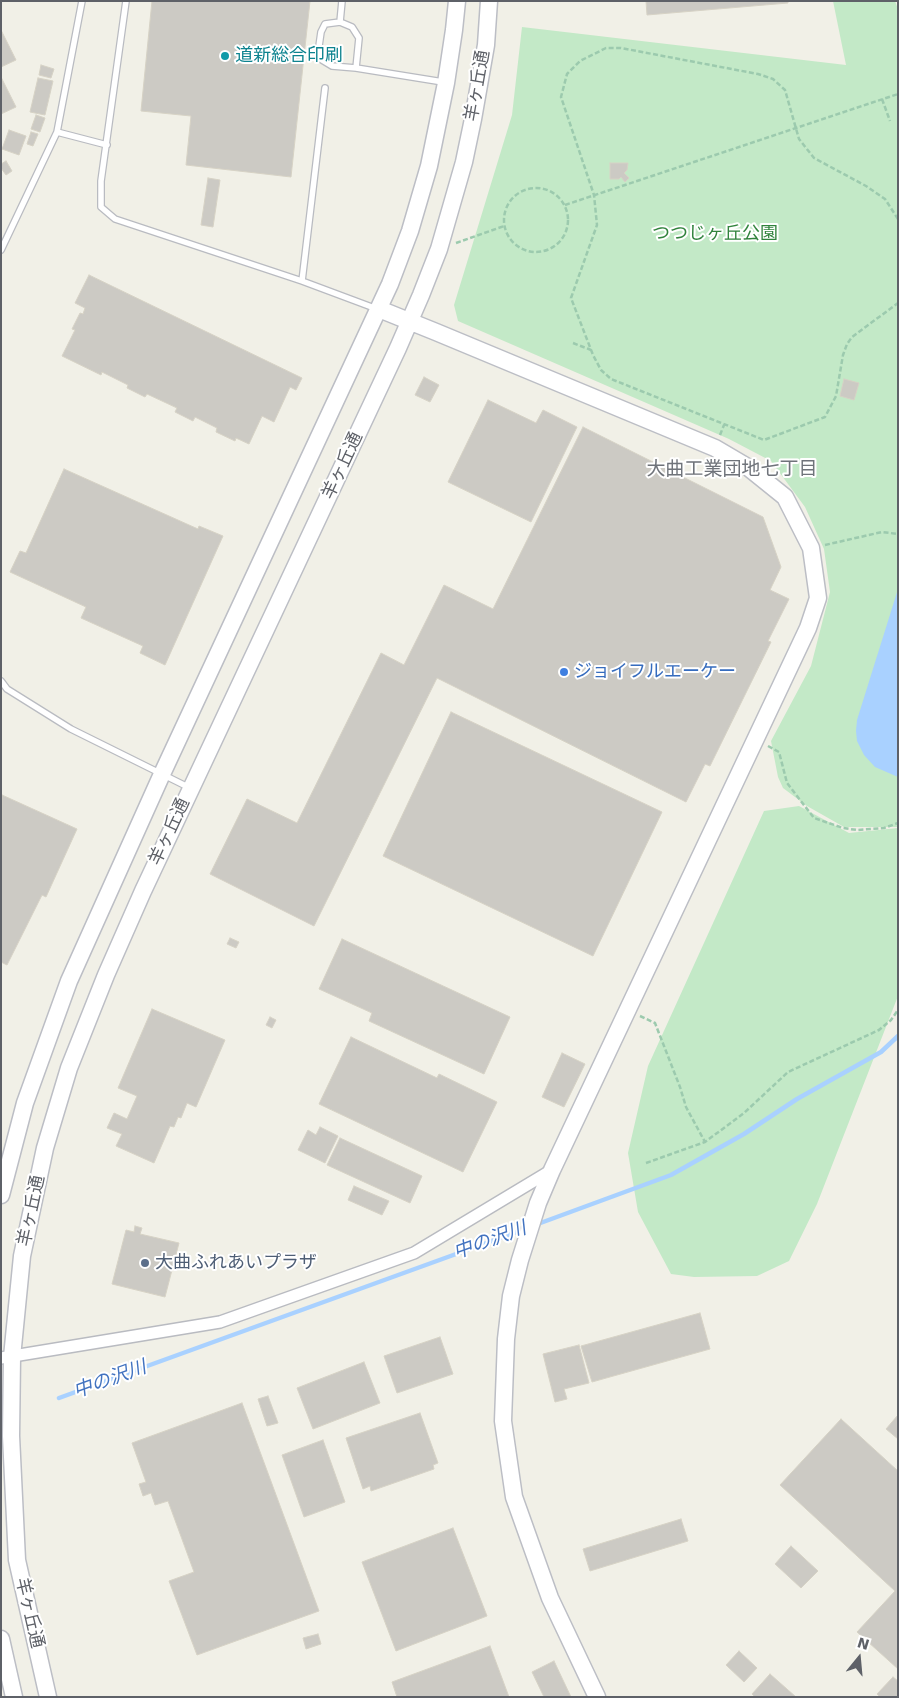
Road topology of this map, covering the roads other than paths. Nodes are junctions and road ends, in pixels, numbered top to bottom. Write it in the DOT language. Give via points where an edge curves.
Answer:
graph roads {
  1 [pos="82,1"];
  2 [pos="126,1"];
  3 [pos="342,1"];
  4 [pos="457,1"];
  5 [pos="489,1"];
  6 [pos="340,22"];
  7 [pos="356,68"];
  8 [pos="446,83"];
  9 [pos="325,88"];
  10 [pos="57,132"];
  11 [pos="107,144"];
  12 [pos="1,250"];
  13 [pos="302,281"];
  14 [pos="379,310"];
  15 [pos="410,321"];
  16 [pos="1,681"];
  17 [pos="162,774"];
  18 [pos="191,789"];
  19 [pos="552,1170"];
  20 [pos="1,1195"];
  21 [pos="7,1358"];
  22 [pos="1,1639"];
  23 [pos="14,1697"];
  24 [pos="48,1697"];
  25 [pos="598,1697"];
  1 -- 10 [label="lane"];
  2 -- 11 [label="lane"];
  3 -- 6 [label="lane"];
  4 -- 8 [label="main road, 羊ヶ丘通"];
  5 -- 15 [label="main road, 羊ヶ丘通" via="486,45 464,162 439,249"];
  6 -- 7 [label="lane" via="352,27 359,38"];
  6 -- 7 [label="lane" via="325,24 318,53 332,66"];
  7 -- 8 [label="lane"];
  8 -- 14 [label="main road, 羊ヶ丘通" via="429,166 410,231"];
  9 -- 13 [label="lane"];
  10 -- 11 [label="lane"];
  10 -- 12 [label="lane"];
  11 -- 13 [label="lane" via="101,207 115,219"];
  13 -- 14 [label="lane"];
  14 -- 15 [label="main road"];
  14 -- 17 [label="main road, 羊ヶ丘通"];
  15 -- 18 [label="main road, 羊ヶ丘通"];
  15 -- 19 [label="main road" via="715,448 749,468 785,497 811,548 818,598 808,628"];
  16 -- 17 [label="lane" via="6,689 71,729"];
  17 -- 18 [label="lane"];
  17 -- 20 [label="main road, 羊ヶ丘通" via="69,981 26,1103"];
  18 -- 21 [label="main road, 羊ヶ丘通" via="135,908 69,1068 45,1148 22,1256"];
  19 -- 21 [label="street" via="414,1253 220,1322"];
  19 -- 25 [label="main road" via="538,1203 511,1296 503,1421 514,1497 550,1598"];
  21 -- 24 [label="main road, 羊ヶ丘通" via="17,1560"];
  22 -- 23 [label="main road, 羊ヶ丘通"];
}
